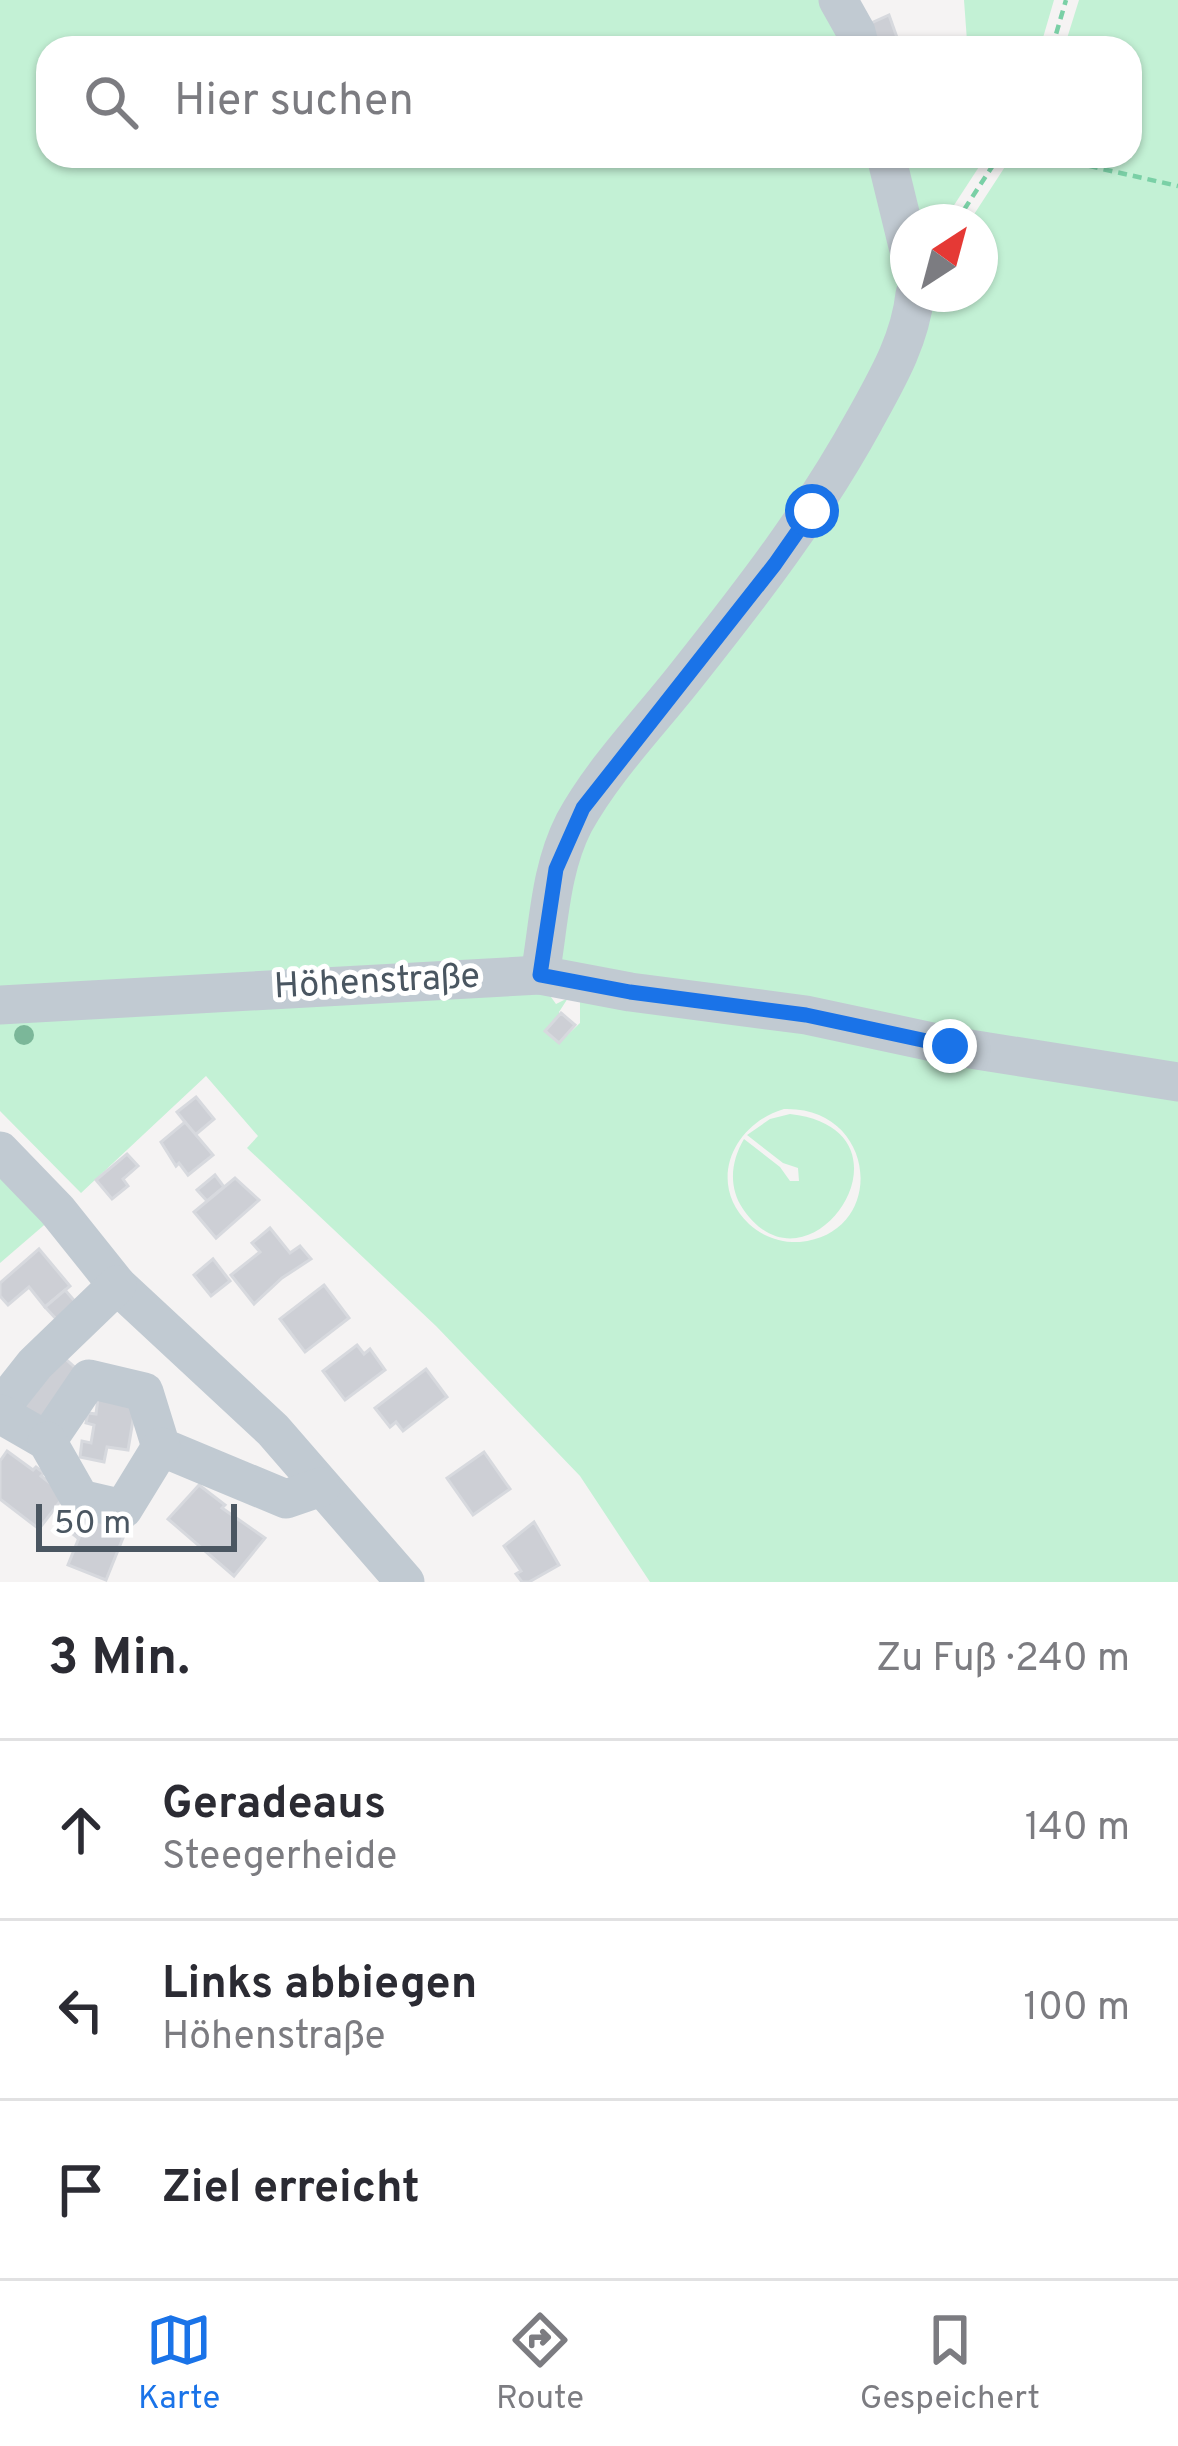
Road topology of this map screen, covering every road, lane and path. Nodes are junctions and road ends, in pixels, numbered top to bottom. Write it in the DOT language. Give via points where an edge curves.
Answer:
graph roads {
  1 [pos="838,0"];
  2 [pos="1066,0"];
  3 [pos="857,36"];
  4 [pos="1056,36"];
  5 [pos="889,168"];
  6 [pos="992,168"];
  7 [pos="1099,168"];
  8 [pos="1178,186"];
  9 [pos="898,204"];
  10 [pos="968,204"];
  11 [pos="911,312"];
  12 [pos="540,975"];
  13 [pos="0,1005"];
  14 [pos="1178,1082"];
  15 [pos="0,1151"];
  16 [pos="117,1285"];
  17 [pos="0,1411"];
  18 [pos="46,1441"];
  19 [pos="160,1447"];
  20 [pos="321,1487"];
  21 [pos="405,1582"];
  1 -- 3 [label="street"];
  2 -- 4 [label="path"];
  5 -- 9 [label="street"];
  6 -- 10 [label="path"];
  7 -- 8 [label="path"];
  11 -- 12 [label="street" via="891,372 812,511 573,825 556,869"];
  12 -- 13 [label="street, Höhenstraße"];
  12 -- 14 [label="street, Höhenstraße"];
  15 -- 16 [label="street"];
  16 -- 17 [label="street" via="35,1364"];
  16 -- 20 [label="street" via="273,1430"];
  17 -- 18 [label="street"];
  18 -- 19 [label="street" via="80,1499 124,1509"];
  18 -- 19 [label="street" via="89,1379 144,1392"];
  19 -- 20 [label="street" via="286,1499"];
  20 -- 21 [label="street"];
}
